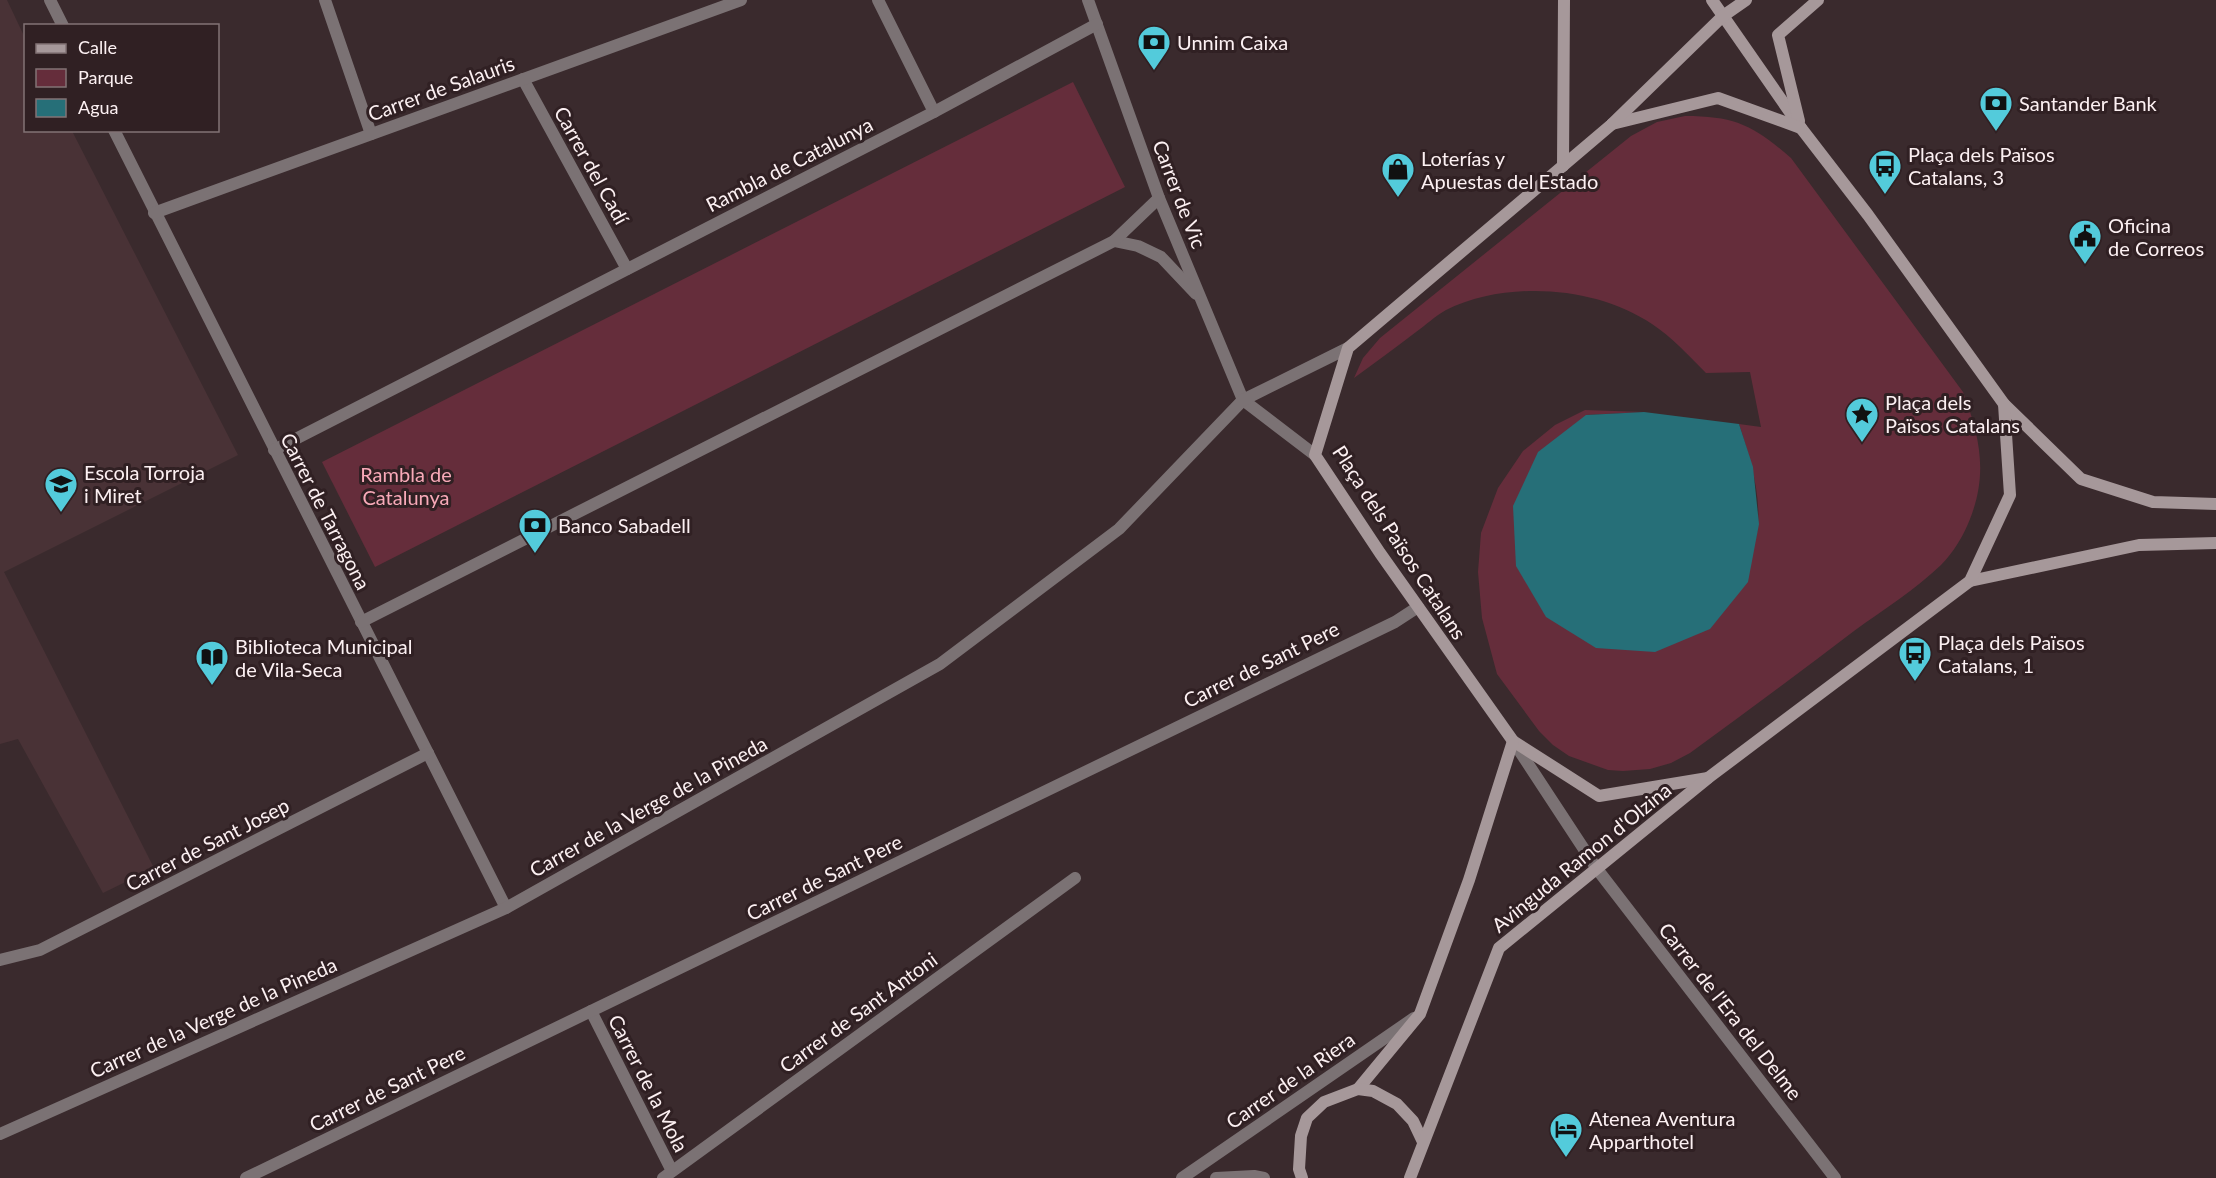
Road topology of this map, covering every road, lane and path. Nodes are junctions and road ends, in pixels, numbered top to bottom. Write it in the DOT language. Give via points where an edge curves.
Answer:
graph roads {
  1 [pos="50,0"];
  2 [pos="325,0"];
  3 [pos="741,0"];
  4 [pos="878,0"];
  5 [pos="1088,0"];
  6 [pos="1564,0"];
  7 [pos="1712,0"];
  8 [pos="1746,0"];
  9 [pos="1818,0"];
  10 [pos="1723,16"];
  11 [pos="62,24"];
  12 [pos="1097,24"];
  13 [pos="524,79"];
  14 [pos="934,112"];
  15 [pos="1611,125"];
  16 [pos="1801,128"];
  17 [pos="115,132"];
  18 [pos="371,134"];
  19 [pos="1563,166"];
  20 [pos="1159,198"];
  21 [pos="154,213"];
  22 [pos="1114,241"];
  23 [pos="627,269"];
  24 [pos="1202,301"];
  25 [pos="1347,348"];
  26 [pos="1243,400"];
  27 [pos="2004,405"];
  28 [pos="274,450"];
  29 [pos="1315,455"];
  30 [pos="2216,504"];
  31 [pos="2216,543"];
  32 [pos="1970,581"];
  33 [pos="1418,608"];
  34 [pos="361,622"];
  35 [pos="1513,741"];
  36 [pos="428,753"];
  37 [pos="1708,778"];
  38 [pos="1597,869"];
  39 [pos="1075,878"];
  40 [pos="506,908"];
  41 [pos="0,960"];
  42 [pos="591,1011"];
  43 [pos="1420,1014"];
  44 [pos="1358,1089"];
  45 [pos="0,1134"];
  46 [pos="1423,1142"];
  47 [pos="668,1175"];
  48 [pos="246,1178"];
  49 [pos="1182,1178"];
  50 [pos="1216,1178"];
  51 [pos="1264,1178"];
  52 [pos="1302,1178"];
  53 [pos="1410,1178"];
  54 [pos="1835,1178"];
  1 -- 11 [label="street"];
  2 -- 18 [label="street"];
  3 -- 13 [label="street, Carrer de Salauris"];
  4 -- 14 [label="street"];
  5 -- 12 [label="street, Carrer de Vic"];
  6 -- 19 [label="street"];
  7 -- 10 [label="street"];
  8 -- 10 [label="street"];
  9 -- 16 [label="street" via="1778,35"];
  10 -- 15 [label="street"];
  10 -- 16 [label="street"];
  12 -- 14 [label="street, Rambla de Catalunya"];
  12 -- 20 [label="street, Carrer de Vic"];
  13 -- 18 [label="street, Carrer de Salauris"];
  13 -- 23 [label="street, Carrer del Cadí"];
  14 -- 23 [label="street, Rambla de Catalunya"];
  15 -- 16 [label="street" via="1718,98"];
  15 -- 19 [label="street"];
  16 -- 27 [label="street"];
  17 -- 21 [label="street, Carrer de Tarragona"];
  18 -- 21 [label="street, Carrer de Salauris"];
  19 -- 25 [label="street"];
  20 -- 22 [label="street"];
  20 -- 24 [label="street, Carrer de Vic"];
  21 -- 28 [label="street, Carrer de Tarragona"];
  22 -- 24 [label="street" via="1138,246 1161,257"];
  22 -- 34 [label="street"];
  23 -- 28 [label="street, Rambla de Catalunya"];
  24 -- 26 [label="street, Carrer de Vic"];
  25 -- 26 [label="street"];
  25 -- 29 [label="street, Plaça dels Països Catalans"];
  26 -- 29 [label="street"];
  26 -- 40 [label="street, Carrer de la Verge de la Pineda" via="1119,529 940,664"];
  27 -- 30 [label="street" via="2081,479 2153,502"];
  27 -- 32 [label="street, Plaça dels Països Catalans" via="2010,495"];
  28 -- 34 [label="street, Carrer de Tarragona"];
  29 -- 33 [label="street, Plaça dels Països Catalans"];
  31 -- 32 [label="street" via="2139,545"];
  32 -- 37 [label="street, Plaça dels Països Catalans"];
  33 -- 35 [label="street, Plaça dels Països Catalans"];
  33 -- 42 [label="street, Carrer de Sant Pere"];
  34 -- 36 [label="street, Carrer de Tarragona"];
  35 -- 37 [label="street, Plaça dels Països Catalans" via="1599,796"];
  35 -- 38 [label="street, Plaça dels Països Catalans"];
  35 -- 43 [label="street" via="1469,880"];
  36 -- 40 [label="street, Carrer de Tarragona"];
  36 -- 41 [label="street, Carrer de Sant Josep" via="40,951"];
  37 -- 38 [label="street, Avinguda Ramon d'Olzina"];
  38 -- 46 [label="street, Avinguda Ramon d'Olzina" via="1500,948"];
  38 -- 54 [label="street, Carrer de l'Era del Delme"];
  39 -- 47 [label="street, Carrer de Sant Antoni"];
  40 -- 45 [label="street, Carrer de la Verge de la Pineda"];
  42 -- 47 [label="street, Carrer de la Mola"];
  42 -- 48 [label="street, Carrer de Sant Pere"];
  43 -- 44 [label="street"];
  43 -- 49 [label="street, Carrer de la Riera"];
  44 -- 46 [label="street" via="1373,1091 1397,1104 1413,1121"];
  44 -- 52 [label="street" via="1324,1102 1307,1118 1300,1147"];
  46 -- 53 [label="street, Avinguda Ramon d'Olzina"];
  50 -- 51 [label="street"];
}
